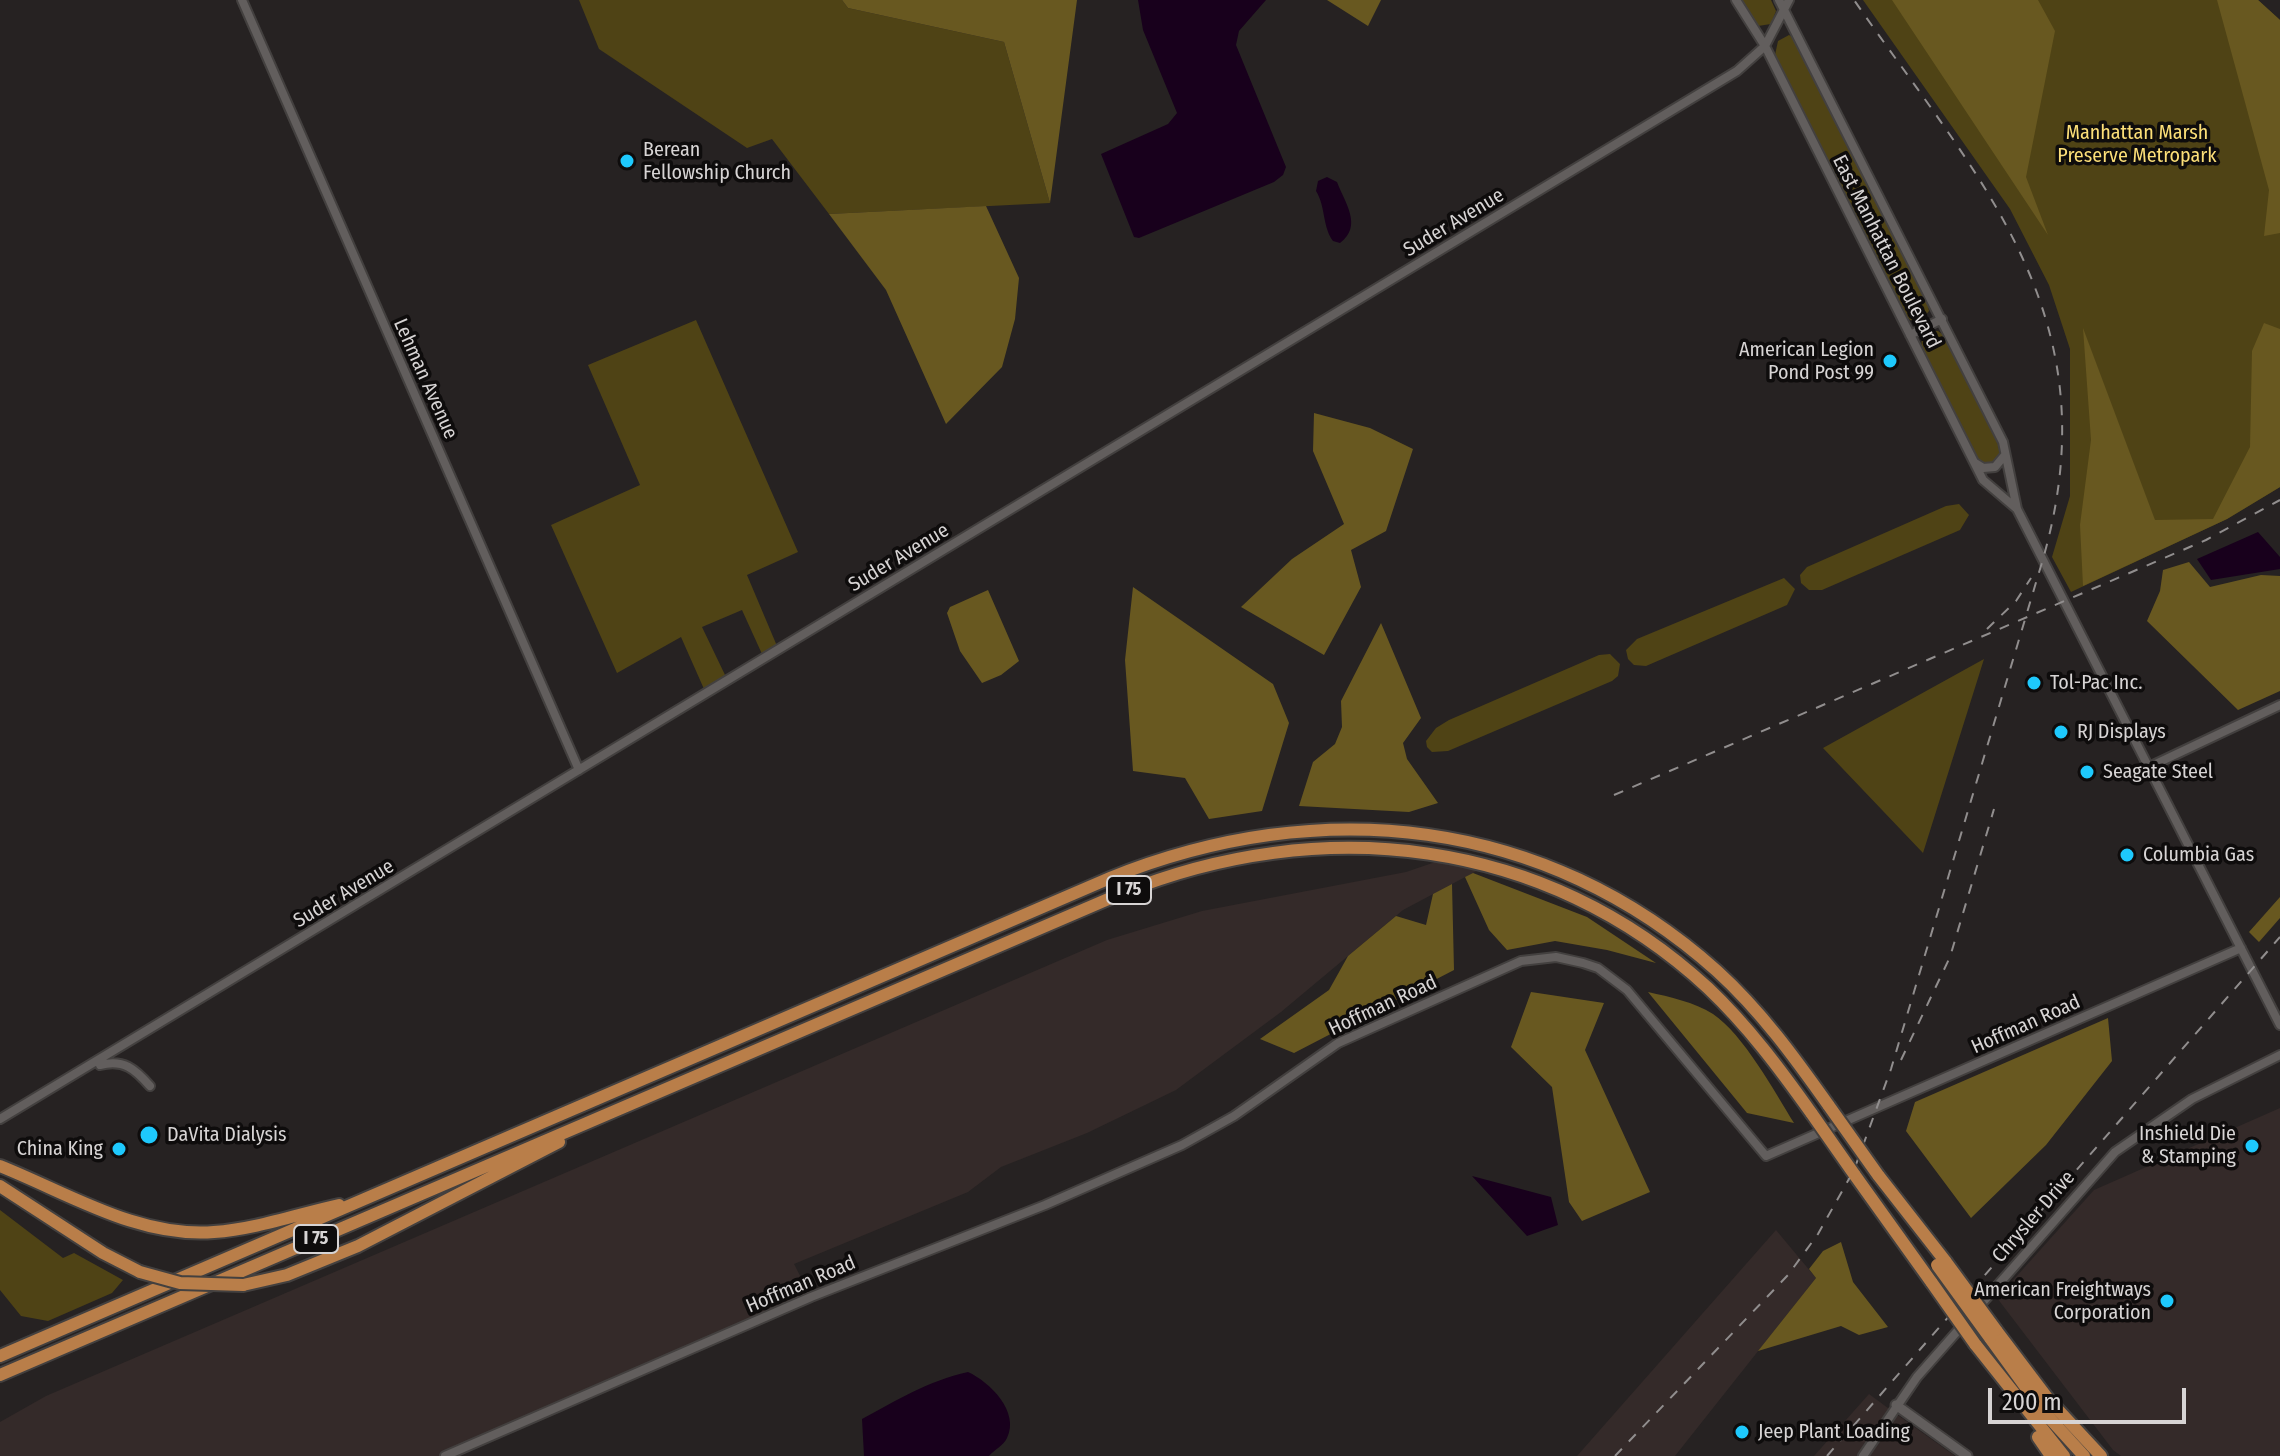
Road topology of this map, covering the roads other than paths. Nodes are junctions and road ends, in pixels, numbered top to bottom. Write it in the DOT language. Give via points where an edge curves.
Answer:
graph roads {
  1 [pos="242,0"];
  2 [pos="1736,0"];
  3 [pos="1779,0"];
  4 [pos="1789,0"];
  5 [pos="1786,10"];
  6 [pos="1765,46"];
  7 [pos="1942,319"];
  8 [pos="1910,335"];
  9 [pos="2006,454"];
  10 [pos="1974,463"];
  11 [pos="2017,509"];
  12 [pos="2280,705"];
  13 [pos="2149,767"];
  14 [pos="579,770"];
  15 [pos="2241,948"];
  16 [pos="2280,1025"];
  17 [pos="2280,1055"];
  18 [pos="87,1068"];
  19 [pos="150,1086"];
  20 [pos="632,1103"];
  21 [pos="0,1119"];
  22 [pos="0,1166"];
  23 [pos="0,1186"];
  24 [pos="369,1198"];
  25 [pos="1993,1334"];
  26 [pos="0,1356"];
  27 [pos="0,1375"];
  28 [pos="2018,1403"];
  29 [pos="1896,1405"];
  30 [pos="445,1456"];
  31 [pos="1863,1456"];
  32 [pos="1967,1456"];
  33 [pos="2051,1456"];
  34 [pos="2064,1456"];
  35 [pos="2084,1456"];
  36 [pos="2101,1456"];
  1 -- 14 [label="street, Lehman Avenue"];
  2 -- 6 [label="street, East Manhattan Boulevard"];
  3 -- 5 [label="street, East Manhattan Boulevard"];
  4 -- 5 [label="street, Suder Avenue"];
  5 -- 6 [label="street, Suder Avenue"];
  5 -- 7 [label="street, East Manhattan Boulevard"];
  6 -- 8 [label="street, East Manhattan Boulevard"];
  6 -- 14 [label="street, Suder Avenue" via="1708,90"];
  7 -- 8 [label="street"];
  7 -- 9 [label="street, East Manhattan Boulevard"];
  8 -- 10 [label="street, East Manhattan Boulevard"];
  9 -- 10 [label="street" via="1995,467"];
  9 -- 11 [label="street, East Manhattan Boulevard"];
  10 -- 11 [label="street, East Manhattan Boulevard" via="1983,480"];
  11 -- 13 [label="street, East Manhattan Boulevard"];
  12 -- 13 [label="street"];
  13 -- 15 [label="street, East Manhattan Boulevard"];
  14 -- 18 [label="street, Suder Avenue"];
  15 -- 16 [label="street, East Manhattan Boulevard"];
  15 -- 30 [label="street, Hoffman Road" via="1766,1156 1612,977 1569,959 1521,961 1338,1043 1234,1116 1182,1145 811,1297"];
  17 -- 29 [label="street, Chrysler Drive" via="2192,1099 2115,1152"];
  18 -- 19 [label="street" via="122,1063"];
  18 -- 21 [label="street, Suder Avenue"];
  20 -- 23 [label="highway, bridge" via="358,1246 287,1275 243,1285 180,1283 140,1272"];
  20 -- 27 [label="highway, I 75"];
  20 -- 28 [label="highway, I 75, bridge" via="1170,875 1240,856 1305,847 1413,851 1508,872 1601,912 1681,965 1750,1032"];
  22 -- 24 [label="highway" via="119,1217 183,1232 237,1229"];
  24 -- 25 [label="highway, I 75, bridge" via="1166,857 1234,838 1376,828 1446,837 1534,861 1600,890 1690,948 1766,1022"];
  24 -- 26 [label="highway, I 75"];
  25 -- 35 [label="highway" via="2043,1411"];
  25 -- 36 [label="highway"];
  28 -- 33 [label="highway"];
  28 -- 34 [label="highway, I 75"];
  29 -- 31 [label="street, Chrysler Drive"];
  29 -- 32 [label="main road"];
}
